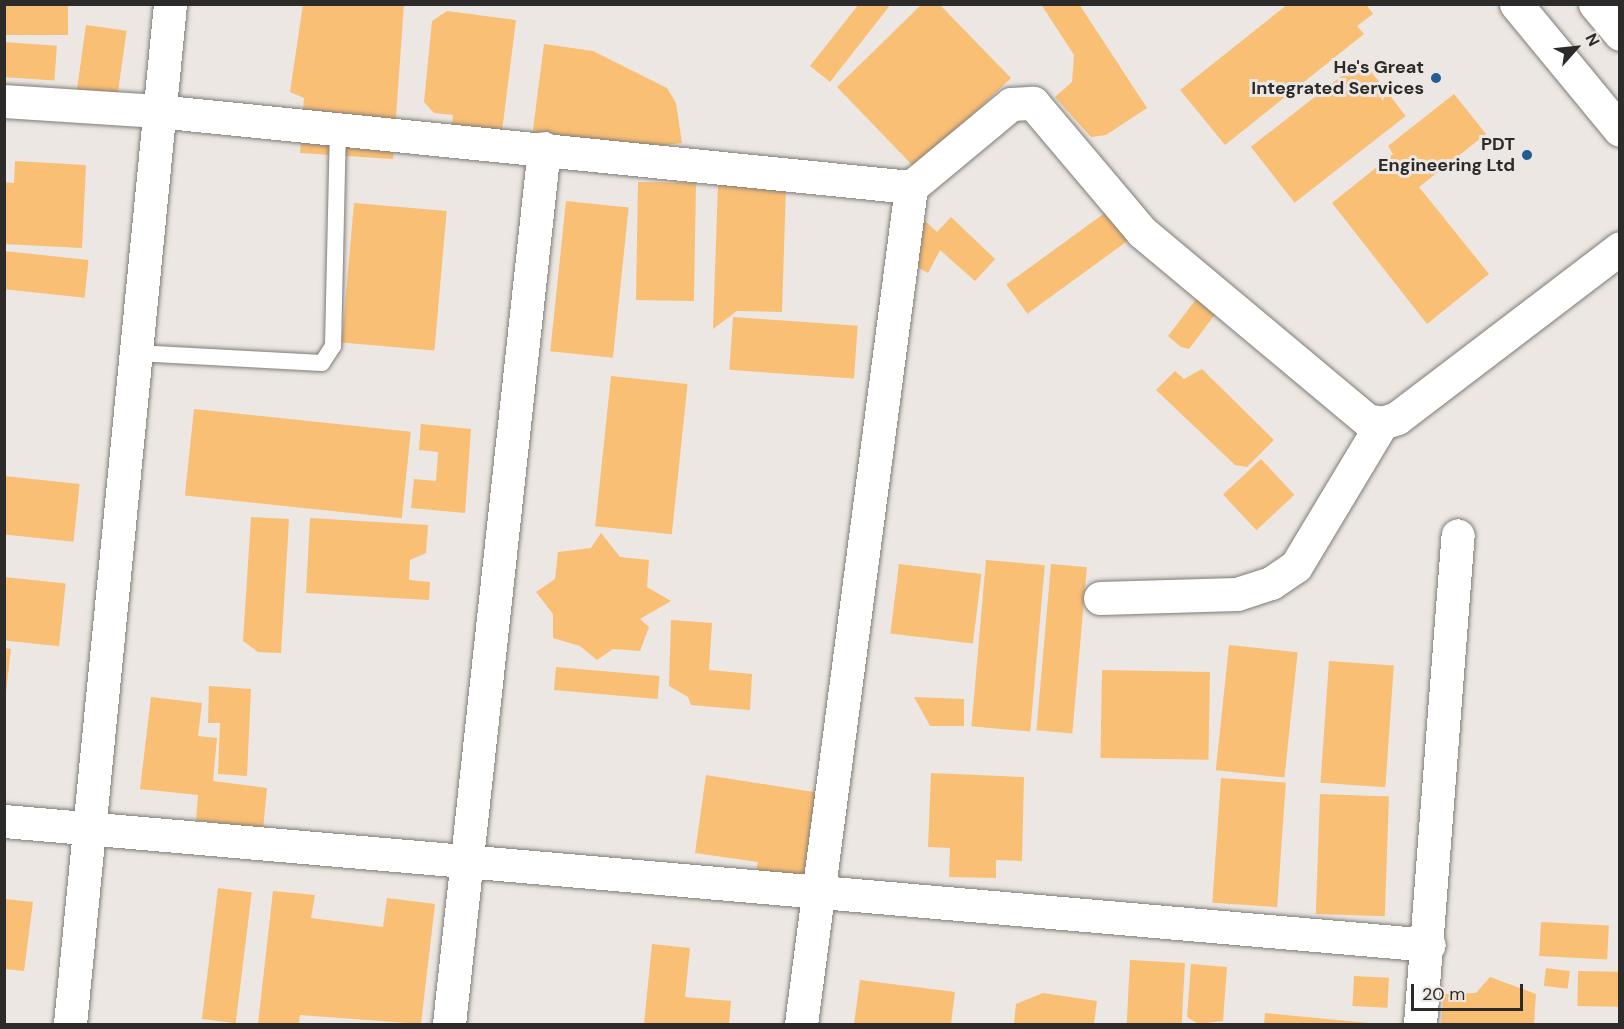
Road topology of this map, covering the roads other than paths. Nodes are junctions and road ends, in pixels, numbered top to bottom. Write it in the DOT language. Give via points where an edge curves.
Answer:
graph roads {
  1 [pos="170,4"];
  2 [pos="1516,4"];
  3 [pos="1595,4"];
  4 [pos="1620,34"];
  5 [pos="4,101"];
  6 [pos="157,111"];
  7 [pos="338,128"];
  8 [pos="1620,130"];
  9 [pos="544,148"];
  10 [pos="911,187"];
  11 [pos="1620,248"];
  12 [pos="136,353"];
  13 [pos="1382,423"];
  14 [pos="1458,535"];
  15 [pos="1100,598"];
  16 [pos="4,821"];
  17 [pos="93,828"];
  18 [pos="466,860"];
  19 [pos="816,892"];
  20 [pos="1429,945"];
  21 [pos="70,1024"];
  22 [pos="449,1024"];
  23 [pos="801,1024"];
  24 [pos="1420,1024"];
  1 -- 6 [label="main road"];
  2 -- 8 [label="main road"];
  3 -- 4 [label="main road"];
  5 -- 6 [label="main road"];
  6 -- 7 [label="main road"];
  6 -- 12 [label="main road"];
  7 -- 9 [label="main road"];
  7 -- 12 [label="lane" via="333,346 322,363"];
  9 -- 10 [label="main road"];
  9 -- 18 [label="main road"];
  10 -- 13 [label="main road" via="1011,104 1033,103 1142,232 1366,420"];
  10 -- 19 [label="main road"];
  11 -- 13 [label="main road" via="1397,418"];
  12 -- 17 [label="main road"];
  13 -- 15 [label="main road" via="1296,566 1271,583 1237,594"];
  14 -- 20 [label="main road"];
  16 -- 17 [label="main road"];
  17 -- 18 [label="main road"];
  17 -- 21 [label="main road"];
  18 -- 19 [label="main road"];
  18 -- 22 [label="main road"];
  19 -- 20 [label="main road"];
  19 -- 23 [label="main road"];
  20 -- 24 [label="main road"];
}
